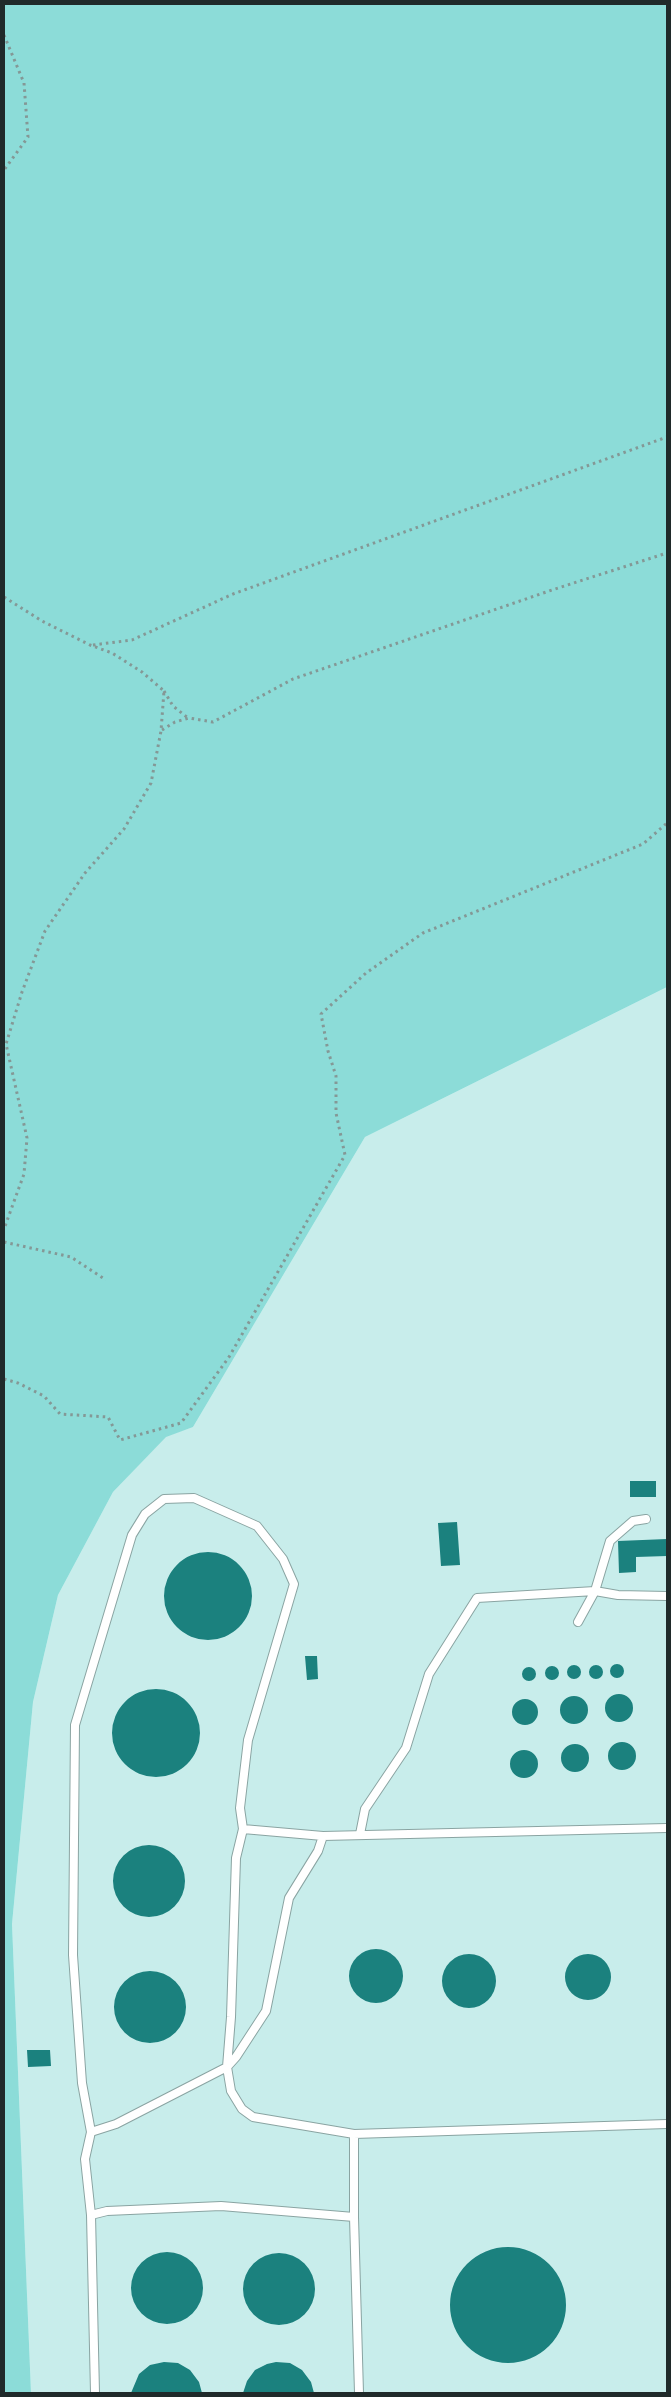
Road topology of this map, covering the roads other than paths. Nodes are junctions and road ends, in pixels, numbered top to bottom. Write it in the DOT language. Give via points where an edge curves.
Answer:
graph roads {
  1 [pos="646,1518"];
  2 [pos="595,1591"];
  3 [pos="667,1596"];
  4 [pos="578,1622"];
  5 [pos="667,1828"];
  6 [pos="243,1829"];
  7 [pos="360,1834"];
  8 [pos="323,1836"];
  9 [pos="227,2067"];
  10 [pos="667,2124"];
  11 [pos="91,2132"];
  12 [pos="354,2134"];
  13 [pos="91,2215"];
  14 [pos="354,2217"];
  15 [pos="95,2393"];
  16 [pos="359,2393"];
  1 -- 2 [label="lane" via="633,1521 610,1541"];
  2 -- 3 [label="lane"];
  2 -- 4 [label="lane"];
  2 -- 7 [label="lane" via="477,1598 429,1674 406,1748 365,1809"];
  5 -- 7 [label="lane"];
  6 -- 8 [label="lane"];
  6 -- 9 [label="lane" via="236,1858"];
  6 -- 11 [label="lane" via="240,1808 248,1740 294,1584 283,1559 257,1526 194,1498 164,1499 145,1514 132,1536 75,1725 73,1955 82,2083"];
  7 -- 8 [label="lane"];
  8 -- 9 [label="lane" via="318,1851 289,1898 266,2011"];
  9 -- 11 [label="lane" via="116,2124"];
  9 -- 12 [label="lane" via="231,2091 242,2109 253,2117"];
  10 -- 12 [label="lane"];
  11 -- 13 [label="lane" via="85,2159"];
  12 -- 14 [label="lane"];
  13 -- 14 [label="lane" via="107,2211 221,2206"];
  13 -- 15 [label="lane"];
  14 -- 16 [label="lane"];
}
